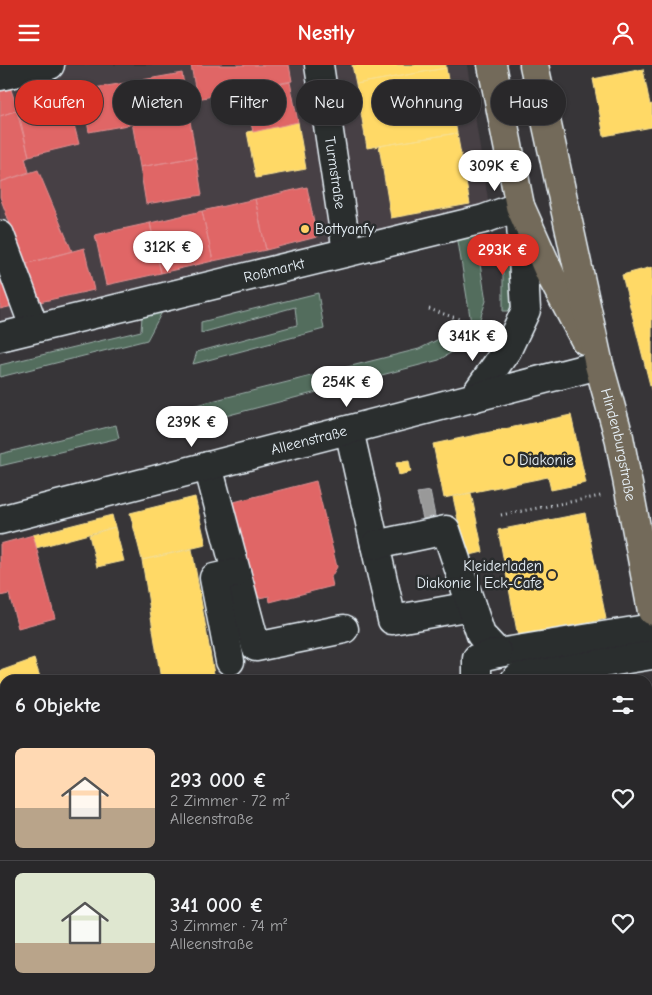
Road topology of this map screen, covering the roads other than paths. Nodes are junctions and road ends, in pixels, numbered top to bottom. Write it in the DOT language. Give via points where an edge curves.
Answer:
graph roads {
  1 [pos="50,65"];
  2 [pos="319,65"];
  3 [pos="492,65"];
  4 [pos="534,65"];
  5 [pos="0,76"];
  6 [pos="520,206"];
  7 [pos="0,235"];
  8 [pos="347,251"];
  9 [pos="34,327"];
  10 [pos="0,337"];
  11 [pos="599,365"];
  12 [pos="473,398"];
  13 [pos="349,430"];
  14 [pos="208,466"];
  15 [pos="0,520"];
  16 [pos="375,545"];
  17 [pos="236,573"];
  18 [pos="471,606"];
  19 [pos="652,611"];
  20 [pos="652,627"];
  21 [pos="344,629"];
  22 [pos="498,653"];
  23 [pos="652,655"];
  24 [pos="230,661"];
  25 [pos="477,675"];
  26 [pos="530,675"];
  1 -- 5 [label="street"];
  2 -- 8 [label="street, Turmstraße"];
  3 -- 6 [label="main road"];
  4 -- 11 [label="main road"];
  6 -- 8 [label="street, Roßmarkt" via="484,219"];
  6 -- 11 [label="main road" via="551,276"];
  6 -- 12 [label="street" via="526,310 507,350"];
  7 -- 9 [label="street"];
  8 -- 9 [label="street, Roßmarkt"];
  9 -- 10 [label="street, Roßmarkt"];
  11 -- 12 [label="street, Alleenstraße"];
  11 -- 19 [label="main road, Hindenburgstraße" via="614,416"];
  12 -- 13 [label="street, Alleenstraße"];
  13 -- 14 [label="street, Alleenstraße"];
  13 -- 16 [label="street"];
  14 -- 15 [label="street, Alleenstraße"];
  14 -- 17 [label="street"];
  16 -- 18 [label="street" via="446,530"];
  16 -- 18 [label="street" via="392,619"];
  17 -- 21 [label="street" via="256,647"];
  17 -- 24 [label="street" via="214,578"];
  18 -- 22 [label="street" via="481,635"];
  20 -- 22 [label="street"];
  22 -- 25 [label="street" via="477,658"];
  23 -- 26 [label="street"];
}
